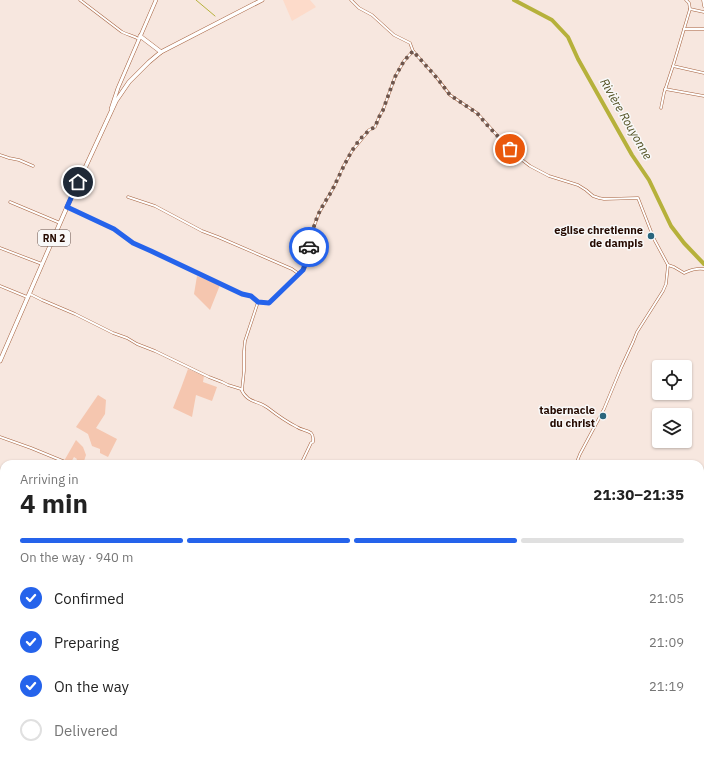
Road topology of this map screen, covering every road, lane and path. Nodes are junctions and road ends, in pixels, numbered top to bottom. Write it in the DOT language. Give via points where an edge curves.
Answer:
graph roads {
  1 [pos="80,0"];
  2 [pos="156,0"];
  3 [pos="262,0"];
  4 [pos="351,0"];
  5 [pos="686,0"];
  6 [pos="703,0"];
  7 [pos="704,6"];
  8 [pos="690,9"];
  9 [pos="704,12"];
  10 [pos="684,29"];
  11 [pos="704,29"];
  12 [pos="140,38"];
  13 [pos="413,51"];
  14 [pos="161,52"];
  15 [pos="673,66"];
  16 [pos="704,73"];
  17 [pos="665,89"];
  18 [pos="704,96"];
  19 [pos="661,108"];
  20 [pos="109,115"];
  21 [pos="0,155"];
  22 [pos="33,166"];
  23 [pos="128,197"];
  24 [pos="10,202"];
  25 [pos="67,207"];
  26 [pos="60,222"];
  27 [pos="0,248"];
  28 [pos="42,264"];
  29 [pos="668,266"];
  30 [pos="704,269"];
  31 [pos="299,274"];
  32 [pos="0,286"];
  33 [pos="29,296"];
  34 [pos="258,302"];
  35 [pos="0,361"];
  36 [pos="242,391"];
  37 [pos="0,437"];
  38 [pos="60,460"];
  39 [pos="303,460"];
  40 [pos="578,460"];
  1 -- 12 [label="street" via="122,32"];
  2 -- 12 [label="main road"];
  3 -- 14 [label="main road, RN 2"];
  4 -- 13 [label="street" via="394,35 410,43"];
  5 -- 8 [label="street"];
  6 -- 7 [label="street"];
  8 -- 9 [label="street"];
  8 -- 10 [label="street"];
  10 -- 11 [label="street"];
  10 -- 15 [label="street"];
  12 -- 14 [label="main road"];
  12 -- 20 [label="main road"];
  13 -- 29 [label="street" via="450,95 477,113 502,142 530,166 548,176 578,185 598,198 638,198"];
  13 -- 31 [label="street" via="395,77 375,127 369,130 352,151 319,213 312,232 309,255"];
  14 -- 20 [label="main road, RN 2" via="129,82"];
  15 -- 16 [label="street"];
  15 -- 17 [label="street"];
  17 -- 18 [label="street"];
  17 -- 19 [label="street"];
  20 -- 25 [label="main road, RN 2"];
  21 -- 22 [label="street"];
  23 -- 31 [label="street" via="155,206 202,232"];
  24 -- 26 [label="street"];
  25 -- 26 [label="main road, RN 2"];
  25 -- 34 [label="street" via="114,229 133,243 251,296"];
  26 -- 28 [label="main road, RN 2"];
  27 -- 28 [label="street"];
  28 -- 33 [label="main road, RN 2"];
  29 -- 30 [label="street" via="684,273"];
  29 -- 40 [label="street" via="663,291 637,332 604,409"];
  31 -- 34 [label="street" via="269,303"];
  32 -- 33 [label="street"];
  33 -- 35 [label="main road, RN 2"];
  33 -- 36 [label="street" via="75,314"];
  34 -- 36 [label="street" via="245,341"];
  36 -- 39 [label="street" via="251,400 296,427 312,433 313,442"];
  37 -- 38 [label="street"];
}
